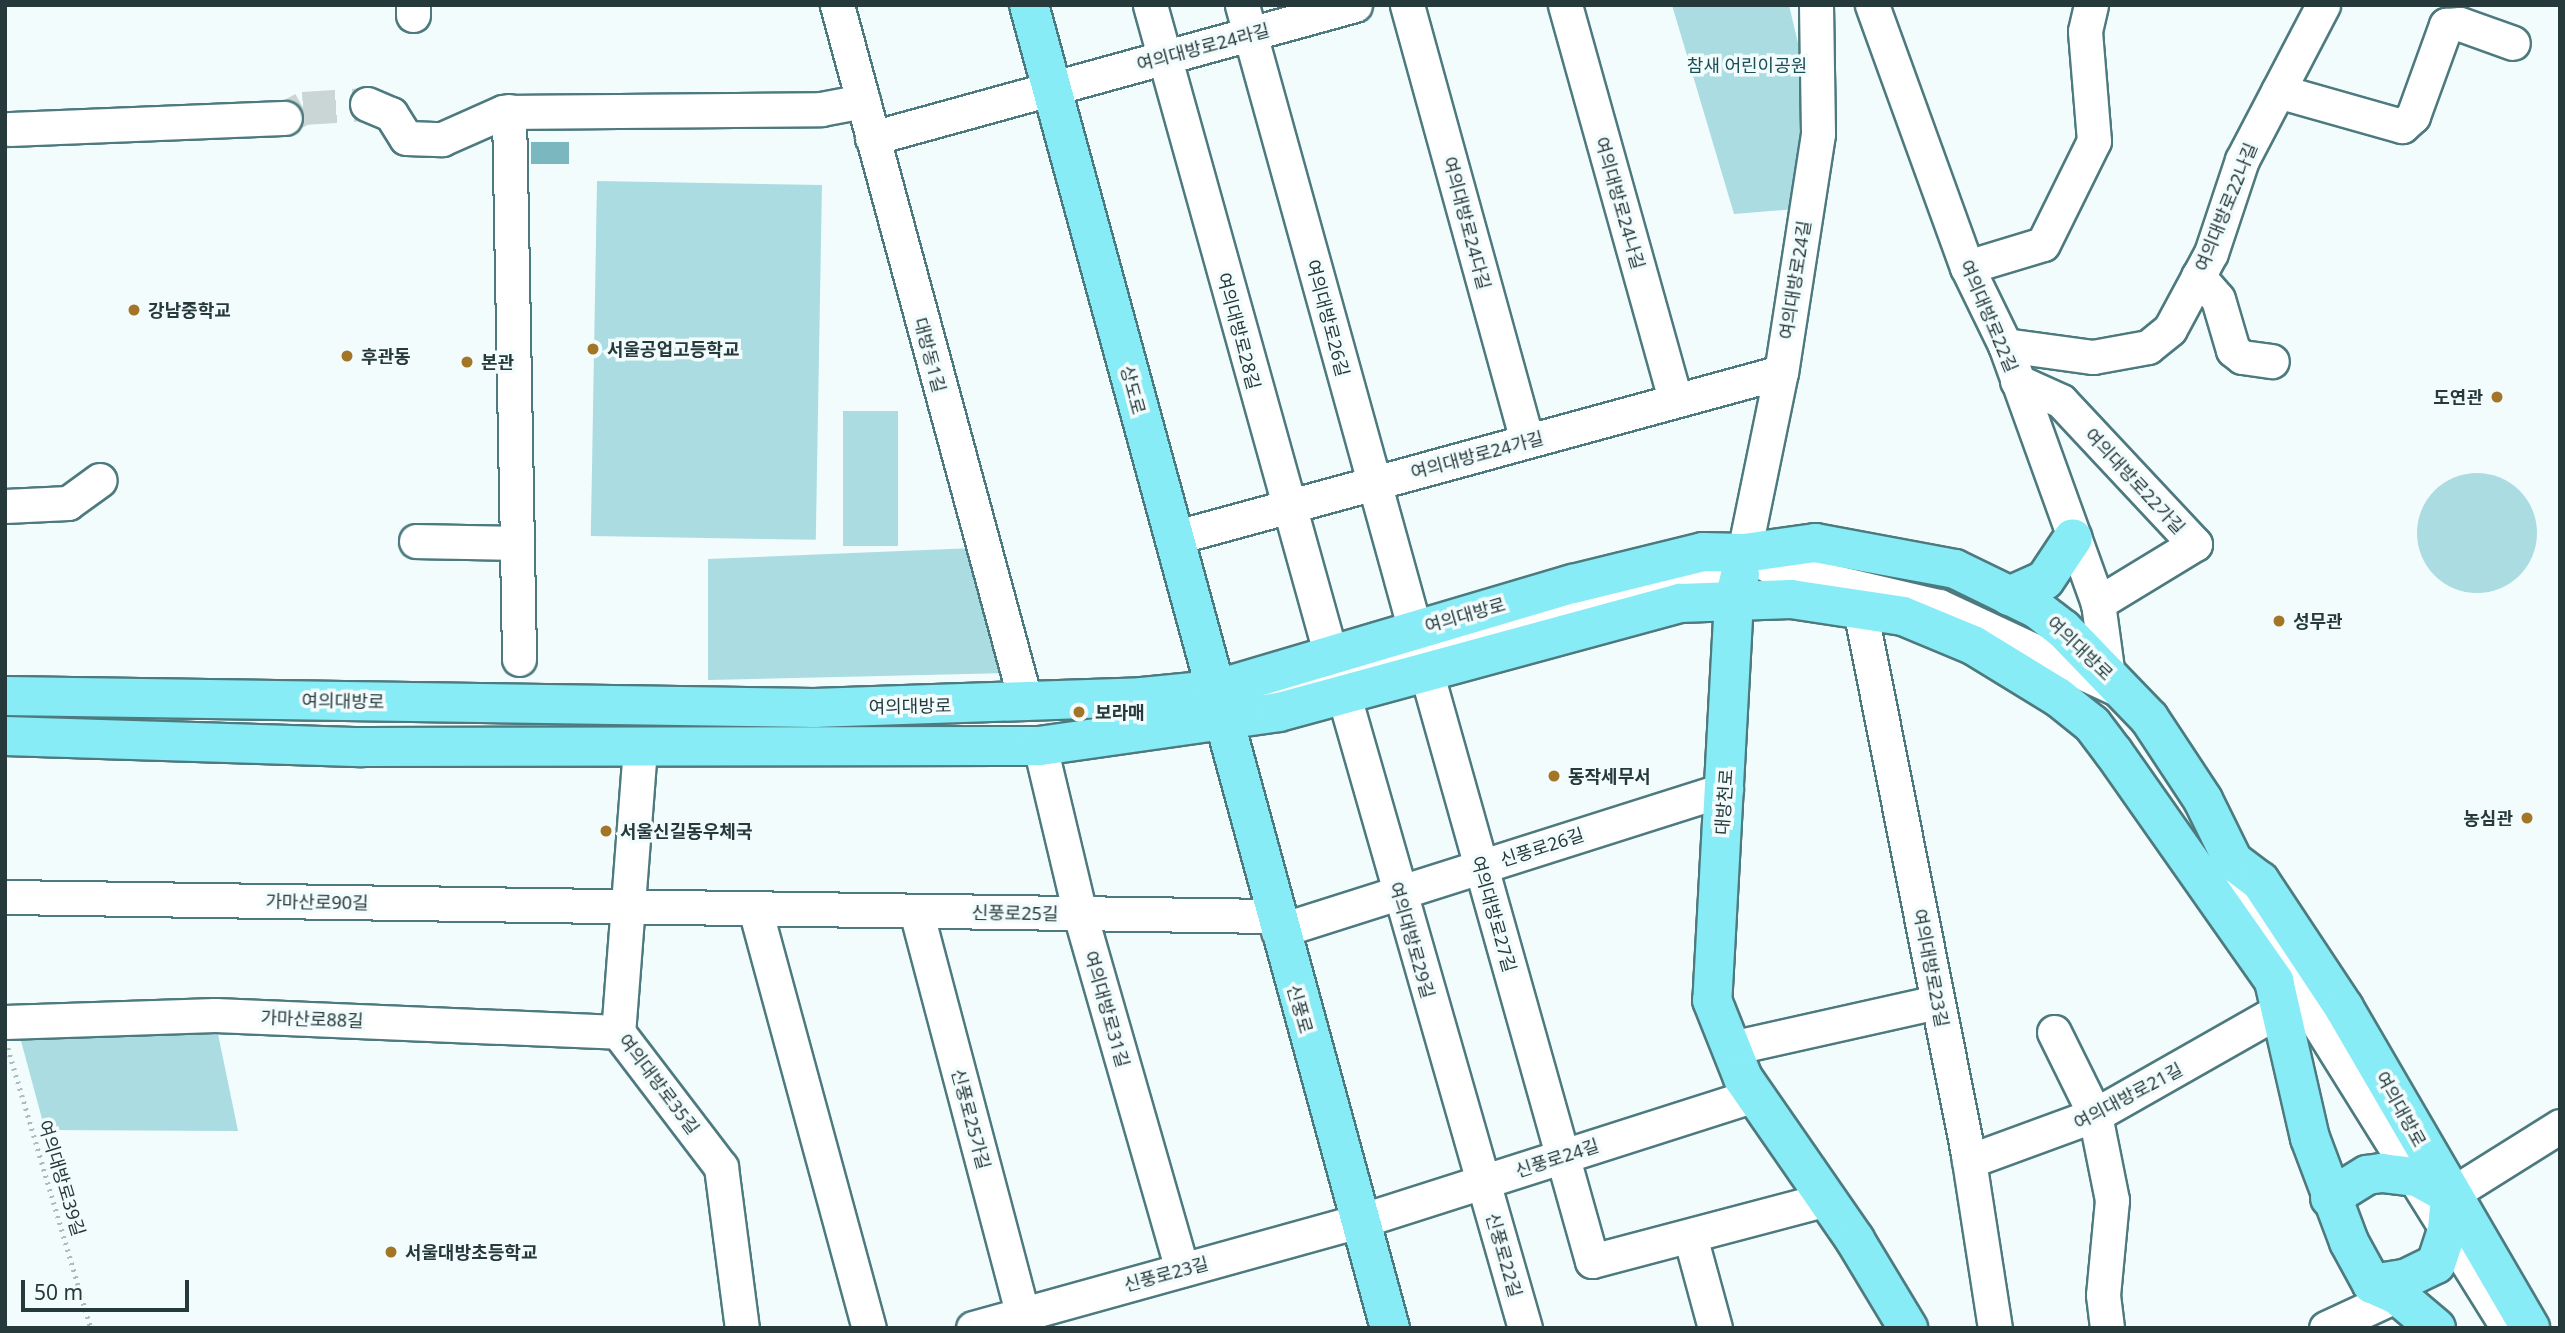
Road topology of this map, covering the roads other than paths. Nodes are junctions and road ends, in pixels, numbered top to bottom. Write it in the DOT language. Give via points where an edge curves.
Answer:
graph roads {
  1 [pos="837,5"];
  2 [pos="1029,5"];
  3 [pos="1150,5"];
  4 [pos="1355,5"];
  5 [pos="1407,5"];
  6 [pos="1565,5"];
  7 [pos="1816,5"];
  8 [pos="1872,5"];
  9 [pos="2091,5"];
  10 [pos="2323,5"];
  11 [pos="1246,20"];
  12 [pos="2513,43"];
  13 [pos="1165,58"];
  14 [pos="1051,89"];
  15 [pos="2278,92"];
  16 [pos="863,101"];
  17 [pos="367,104"];
  18 [pos="509,111"];
  19 [pos="285,118"];
  20 [pos="10,129"];
  21 [pos="872,138"];
  22 [pos="1967,267"];
  23 [pos="2198,276"];
  24 [pos="2005,345"];
  25 [pos="2272,361"];
  26 [pos="1781,372"];
  27 [pos="2017,381"];
  28 [pos="1675,400"];
  29 [pos="1527,441"];
  30 [pos="100,481"];
  31 [pos="1373,484"];
  32 [pos="5,506"];
  33 [pos="1288,507"];
  34 [pos="1173,538"];
  35 [pos="2073,538"];
  36 [pos="416,541"];
  37 [pos="517,543"];
  38 [pos="1744,553"];
  39 [pos="2008,596"];
  40 [pos="1734,600"];
  41 [pos="2098,603"];
  42 [pos="1860,608"];
  43 [pos="1415,630"];
  44 [pos="1331,656"];
  45 [pos="519,659"];
  46 [pos="1426,671"];
  47 [pos="2114,680"];
  48 [pos="12,693"];
  49 [pos="1344,696"];
  50 [pos="1026,704"];
  51 [pos="1218,706"];
  52 [pos="5,736"];
  53 [pos="1040,746"];
  54 [pos="640,748"];
  55 [pos="1726,789"];
  56 [pos="2234,862"];
  57 [pos="1480,867"];
  58 [pos="1398,893"];
  59 [pos="5,897"];
  60 [pos="628,907"];
  61 [pos="755,909"];
  62 [pos="916,911"];
  63 [pos="1080,914"];
  64 [pos="1276,923"];
  65 [pos="2276,996"];
  66 [pos="1937,1002"];
  67 [pos="5,1022"];
  68 [pos="618,1032"];
  69 [pos="2054,1032"];
  70 [pos="1731,1048"];
  71 [pos="1755,1095"];
  72 [pos="2095,1115"];
  73 [pos="2560,1126"];
  74 [pos="1562,1157"];
  75 [pos="1969,1161"];
  76 [pos="2408,1177"];
  77 [pos="1483,1182"];
  78 [pos="2330,1198"];
  79 [pos="1827,1199"];
  80 [pos="1360,1221"];
  81 [pos="2447,1224"];
  82 [pos="1690,1236"];
  83 [pos="1182,1270"];
  84 [pos="2385,1290"];
  85 [pos="1024,1321"];
  86 [pos="742,1328"];
  87 [pos="869,1328"];
  88 [pos="973,1328"];
  89 [pos="1390,1328"];
  90 [pos="1525,1328"];
  91 [pos="1715,1328"];
  92 [pos="1908,1328"];
  93 [pos="1995,1328"];
  94 [pos="2107,1328"];
  95 [pos="2326,1328"];
  96 [pos="2435,1328"];
  97 [pos="2492,1328"];
  98 [pos="2508,1328"];
  99 [pos="2530,1328"];
  1 -- 16 [label="street, 대방동1길"];
  2 -- 14 [label="main road, 상도로"];
  3 -- 13 [label="street, 여의대방로28길"];
  4 -- 11 [label="street, 여의대방로24라길"];
  5 -- 29 [label="street, 여의대방로24다길"];
  6 -- 28 [label="street, 여의대방로24나길"];
  7 -- 26 [label="street, 여의대방로24길" via="1818,134"];
  8 -- 22 [label="street, 여의대방로22길"];
  9 -- 22 [label="street" via="2085,32 2094,141 2043,244"];
  10 -- 15 [label="street, 여의대방로22나길"];
  11 -- 13 [label="street, 여의대방로24라길"];
  11 -- 31 [label="street, 여의대방로26길"];
  12 -- 15 [label="street" via="2460,24 2446,25 2413,116 2402,126"];
  13 -- 14 [label="street, 여의대방로24라길"];
  13 -- 33 [label="street, 여의대방로28길"];
  14 -- 21 [label="street"];
  14 -- 34 [label="main road, 상도로"];
  15 -- 23 [label="street, 여의대방로22나길" via="2242,160"];
  16 -- 18 [label="street" via="821,109"];
  16 -- 21 [label="street, 대방동1길"];
  17 -- 18 [label="street" via="391,114 406,138 442,139"];
  18 -- 37 [label="street"];
  19 -- 20 [label="street"];
  21 -- 50 [label="street, 대방동1길"];
  22 -- 24 [label="street, 여의대방로22길"];
  23 -- 24 [label="street, 여의대방로22나길" via="2170,329 2148,347 2093,357"];
  23 -- 25 [label="street" via="2218,299 2232,350 2242,357"];
  24 -- 27 [label="street, 여의대방로22길"];
  26 -- 28 [label="street, 여의대방로24가길"];
  26 -- 38 [label="street, 여의대방로24길"];
  27 -- 35 [label="street, 여의대방로22길"];
  27 -- 41 [label="street, 여의대방로22가길" via="2061,401 2195,544"];
  28 -- 29 [label="street, 여의대방로24가길"];
  29 -- 31 [label="street, 여의대방로24가길"];
  30 -- 32 [label="street" via="68,503"];
  31 -- 33 [label="street, 여의대방로24가길"];
  31 -- 43 [label="street, 여의대방로26길"];
  33 -- 34 [label="street, 여의대방로24가길"];
  33 -- 44 [label="street, 여의대방로28길"];
  34 -- 51 [label="main road, 상도로"];
  35 -- 39 [label="main road" via="2045,580"];
  35 -- 41 [label="street, 여의대방로22길"];
  36 -- 37 [label="street"];
  37 -- 45 [label="street"];
  38 -- 39 [label="main road, 여의대방로" via="1790,543 1840,544 1955,569"];
  38 -- 40 [label="main road, 대방천로"];
  38 -- 43 [label="main road, 여의대방로" via="1703,552 1669,558"];
  38 -- 47 [label="street" via="1771,567 1939,606"];
  39 -- 47 [label="main road, 여의대방로" via="2037,609"];
  40 -- 42 [label="main road, 여의대방로" via="1791,599"];
  40 -- 46 [label="main road, 여의대방로" via="1680,603"];
  40 -- 51 [label="street" via="1712,583 1701,582 1639,592"];
  40 -- 55 [label="main road, 대방천로"];
  41 -- 47 [label="street, 여의대방로22길"];
  42 -- 65 [label="main road, 여의대방로" via="1903,615 1973,645 2058,697 2092,724"];
  42 -- 66 [label="street, 여의대방로23길"];
  43 -- 44 [label="main road, 여의대방로"];
  44 -- 51 [label="main road, 여의대방로"];
  46 -- 49 [label="main road, 여의대방로"];
  46 -- 57 [label="street, 여의대방로27길"];
  47 -- 56 [label="main road, 여의대방로" via="2149,718 2203,800"];
  48 -- 50 [label="main road, 여의대방로" via="814,708"];
  49 -- 51 [label="main road, 여의대방로"];
  49 -- 58 [label="street, 여의대방로29길"];
  50 -- 51 [label="main road, 여의대방로"];
  51 -- 53 [label="main road, 여의대방로"];
  51 -- 64 [label="main road, 신풍로"];
  52 -- 54 [label="main road, 여의대방로" via="362,747"];
  53 -- 54 [label="main road, 여의대방로"];
  53 -- 63 [label="street, 여의대방로31길"];
  54 -- 60 [label="street, 여의대방로35길"];
  55 -- 57 [label="street, 신풍로26길"];
  55 -- 70 [label="main road, 대방천로" via="1712,1000"];
  56 -- 76 [label="street" via="2238,895"];
  56 -- 81 [label="main road, 여의대방로" via="2260,881 2344,1008"];
  57 -- 58 [label="street, 신풍로26길"];
  57 -- 74 [label="street, 여의대방로27길"];
  58 -- 64 [label="street, 신풍로26길"];
  58 -- 77 [label="street, 여의대방로29길"];
  59 -- 60 [label="street, 가마산로90길"];
  60 -- 61 [label="street, 신풍로25길"];
  60 -- 68 [label="street, 여의대방로35길"];
  61 -- 62 [label="street, 신풍로25길"];
  61 -- 87 [label="street"];
  62 -- 63 [label="street, 신풍로25길"];
  62 -- 85 [label="street, 신풍로25가길"];
  63 -- 64 [label="street, 신풍로25길"];
  63 -- 83 [label="street, 여의대방로31길"];
  64 -- 80 [label="main road, 신풍로"];
  65 -- 72 [label="street, 여의대방로21길"];
  65 -- 76 [label="street"];
  65 -- 78 [label="main road, 여의대방로" via="2309,1138"];
  66 -- 70 [label="street"];
  66 -- 75 [label="street, 여의대방로23길"];
  67 -- 68 [label="street, 가마산로88길" via="215,1015"];
  68 -- 86 [label="street, 여의대방로35길" via="721,1167"];
  69 -- 72 [label="street"];
  70 -- 71 [label="main road, 대방천로"];
  71 -- 74 [label="street, 신풍로24길"];
  71 -- 79 [label="main road, 대방천로"];
  72 -- 75 [label="street, 여의대방로21길"];
  72 -- 94 [label="street" via="2112,1200 2102,1295"];
  73 -- 81 [label="street"];
  74 -- 77 [label="street, 신풍로24길"];
  74 -- 82 [label="street" via="1592,1261"];
  75 -- 93 [label="street, 여의대방로23길"];
  76 -- 78 [label="main road" via="2367,1175"];
  76 -- 81 [label="main road"];
  76 -- 81 [label="street"];
  77 -- 80 [label="street, 신풍로24길"];
  77 -- 90 [label="street, 신풍로22길"];
  78 -- 84 [label="main road, 여의대방로"];
  79 -- 82 [label="street"];
  79 -- 92 [label="main road, 대방천로"];
  80 -- 83 [label="street, 신풍로23길"];
  80 -- 89 [label="main road, 신풍로"];
  81 -- 84 [label="main road" via="2436,1264"];
  81 -- 97 [label="street"];
  81 -- 98 [label="street"];
  81 -- 99 [label="main road, 여의대방로"];
  82 -- 91 [label="street"];
  83 -- 85 [label="street, 신풍로23길"];
  84 -- 95 [label="street"];
  84 -- 96 [label="main road, 여의대방로"];
  85 -- 88 [label="street, 신풍로23길"];
}
